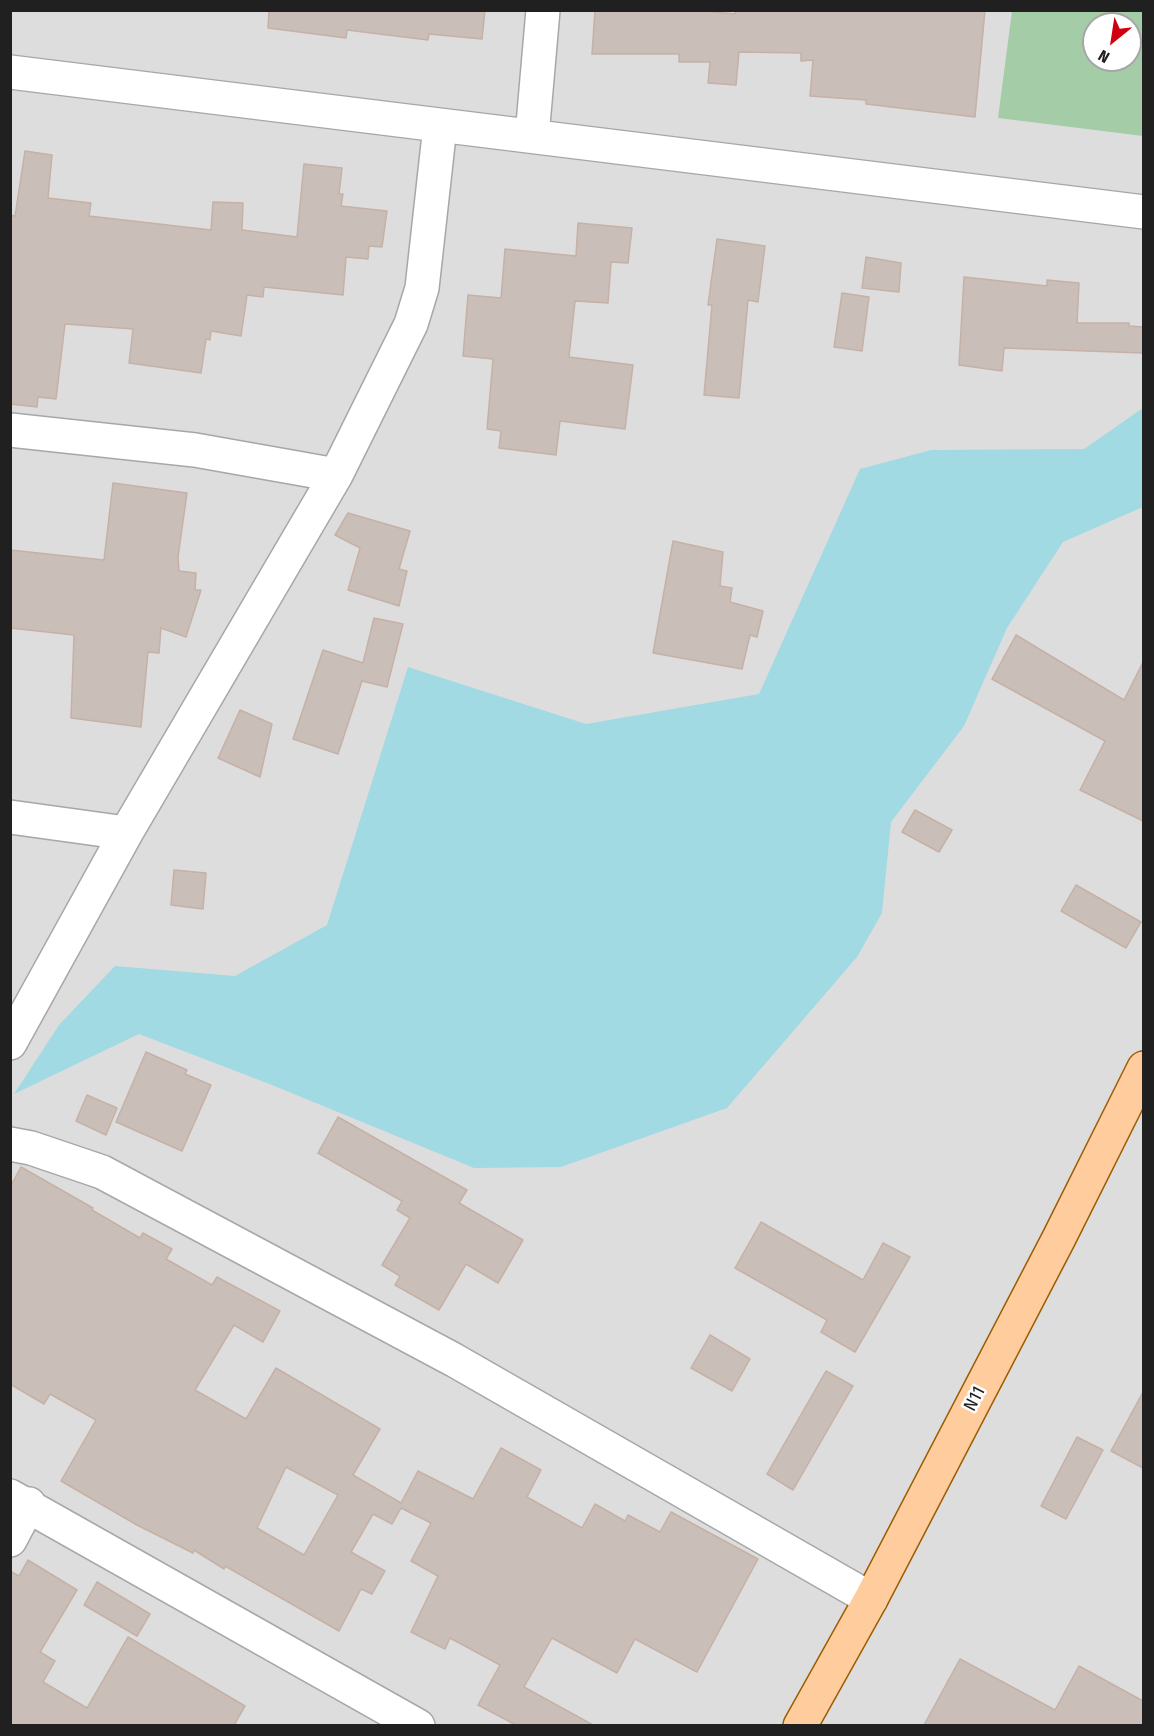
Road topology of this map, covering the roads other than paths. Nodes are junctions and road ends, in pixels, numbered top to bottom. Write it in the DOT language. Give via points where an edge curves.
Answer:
graph roads {
  1 [pos="543,10"];
  2 [pos="10,72"];
  3 [pos="440,126"];
  4 [pos="532,136"];
  5 [pos="1143,213"];
  6 [pos="10,430"];
  7 [pos="336,475"];
  8 [pos="10,817"];
  9 [pos="126,833"];
  10 [pos="10,1043"];
  11 [pos="1143,1068"];
  12 [pos="10,1144"];
  13 [pos="20,1500"];
  14 [pos="10,1540"];
  15 [pos="871,1599"];
  16 [pos="418,1725"];
  17 [pos="800,1725"];
  1 -- 4 [label="street"];
  2 -- 3 [label="street"];
  3 -- 4 [label="street"];
  3 -- 7 [label="street" via="419,306"];
  4 -- 5 [label="street"];
  6 -- 7 [label="street" via="195,450"];
  7 -- 9 [label="street"];
  8 -- 9 [label="street"];
  9 -- 10 [label="street"];
  11 -- 15 [label="main road, N11"];
  12 -- 15 [label="street" via="102,1172 454,1360"];
  13 -- 14 [label="street"];
  13 -- 16 [label="street"];
  15 -- 17 [label="main road, N11"];
}
